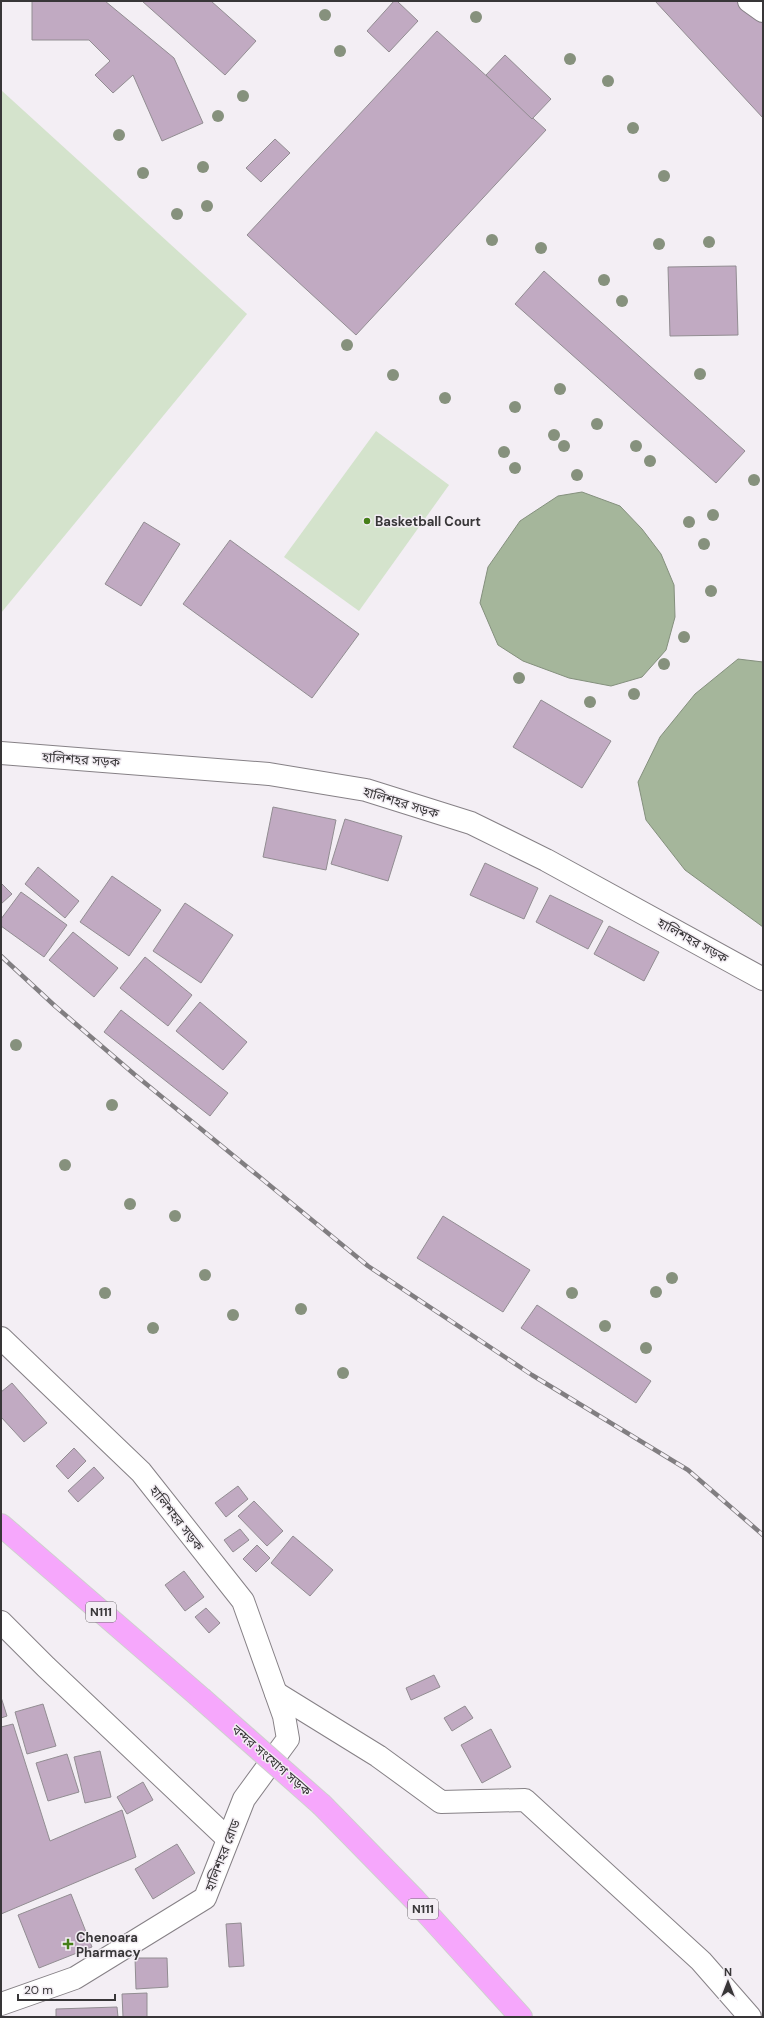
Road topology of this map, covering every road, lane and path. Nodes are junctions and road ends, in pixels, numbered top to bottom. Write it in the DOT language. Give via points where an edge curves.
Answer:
graph roads {
  1 [pos="749,1"];
  2 [pos="763,11"];
  3 [pos="1,753"];
  4 [pos="763,979"];
  5 [pos="1,1338"];
  6 [pos="1,1525"];
  7 [pos="1,1622"];
  8 [pos="276,1693"];
  9 [pos="288,1739"];
  10 [pos="228,1839"];
  11 [pos="1,2004"];
  12 [pos="521,2017"];
  13 [pos="750,2017"];
  1 -- 2 [label="street"];
  3 -- 4 [label="street, হালিশহর সড়ক" via="269,774 366,790 471,823 546,860"];
  5 -- 8 [label="street, হালিশহর সড়ক" via="141,1472 243,1601"];
  6 -- 12 [label="highway, বন্দর সংযোগ সড়ক / N111, bridge" via="322,1805 415,1900"];
  7 -- 10 [label="street"];
  8 -- 9 [label="street, হালিশহর সড়ক"];
  8 -- 13 [label="street" via="378,1756 441,1802 525,1800 701,1961"];
  9 -- 10 [label="street, হালিশহর রোড" via="244,1799"];
  10 -- 11 [label="street, হালিশহর রোড" via="205,1898 74,1978"];
}
